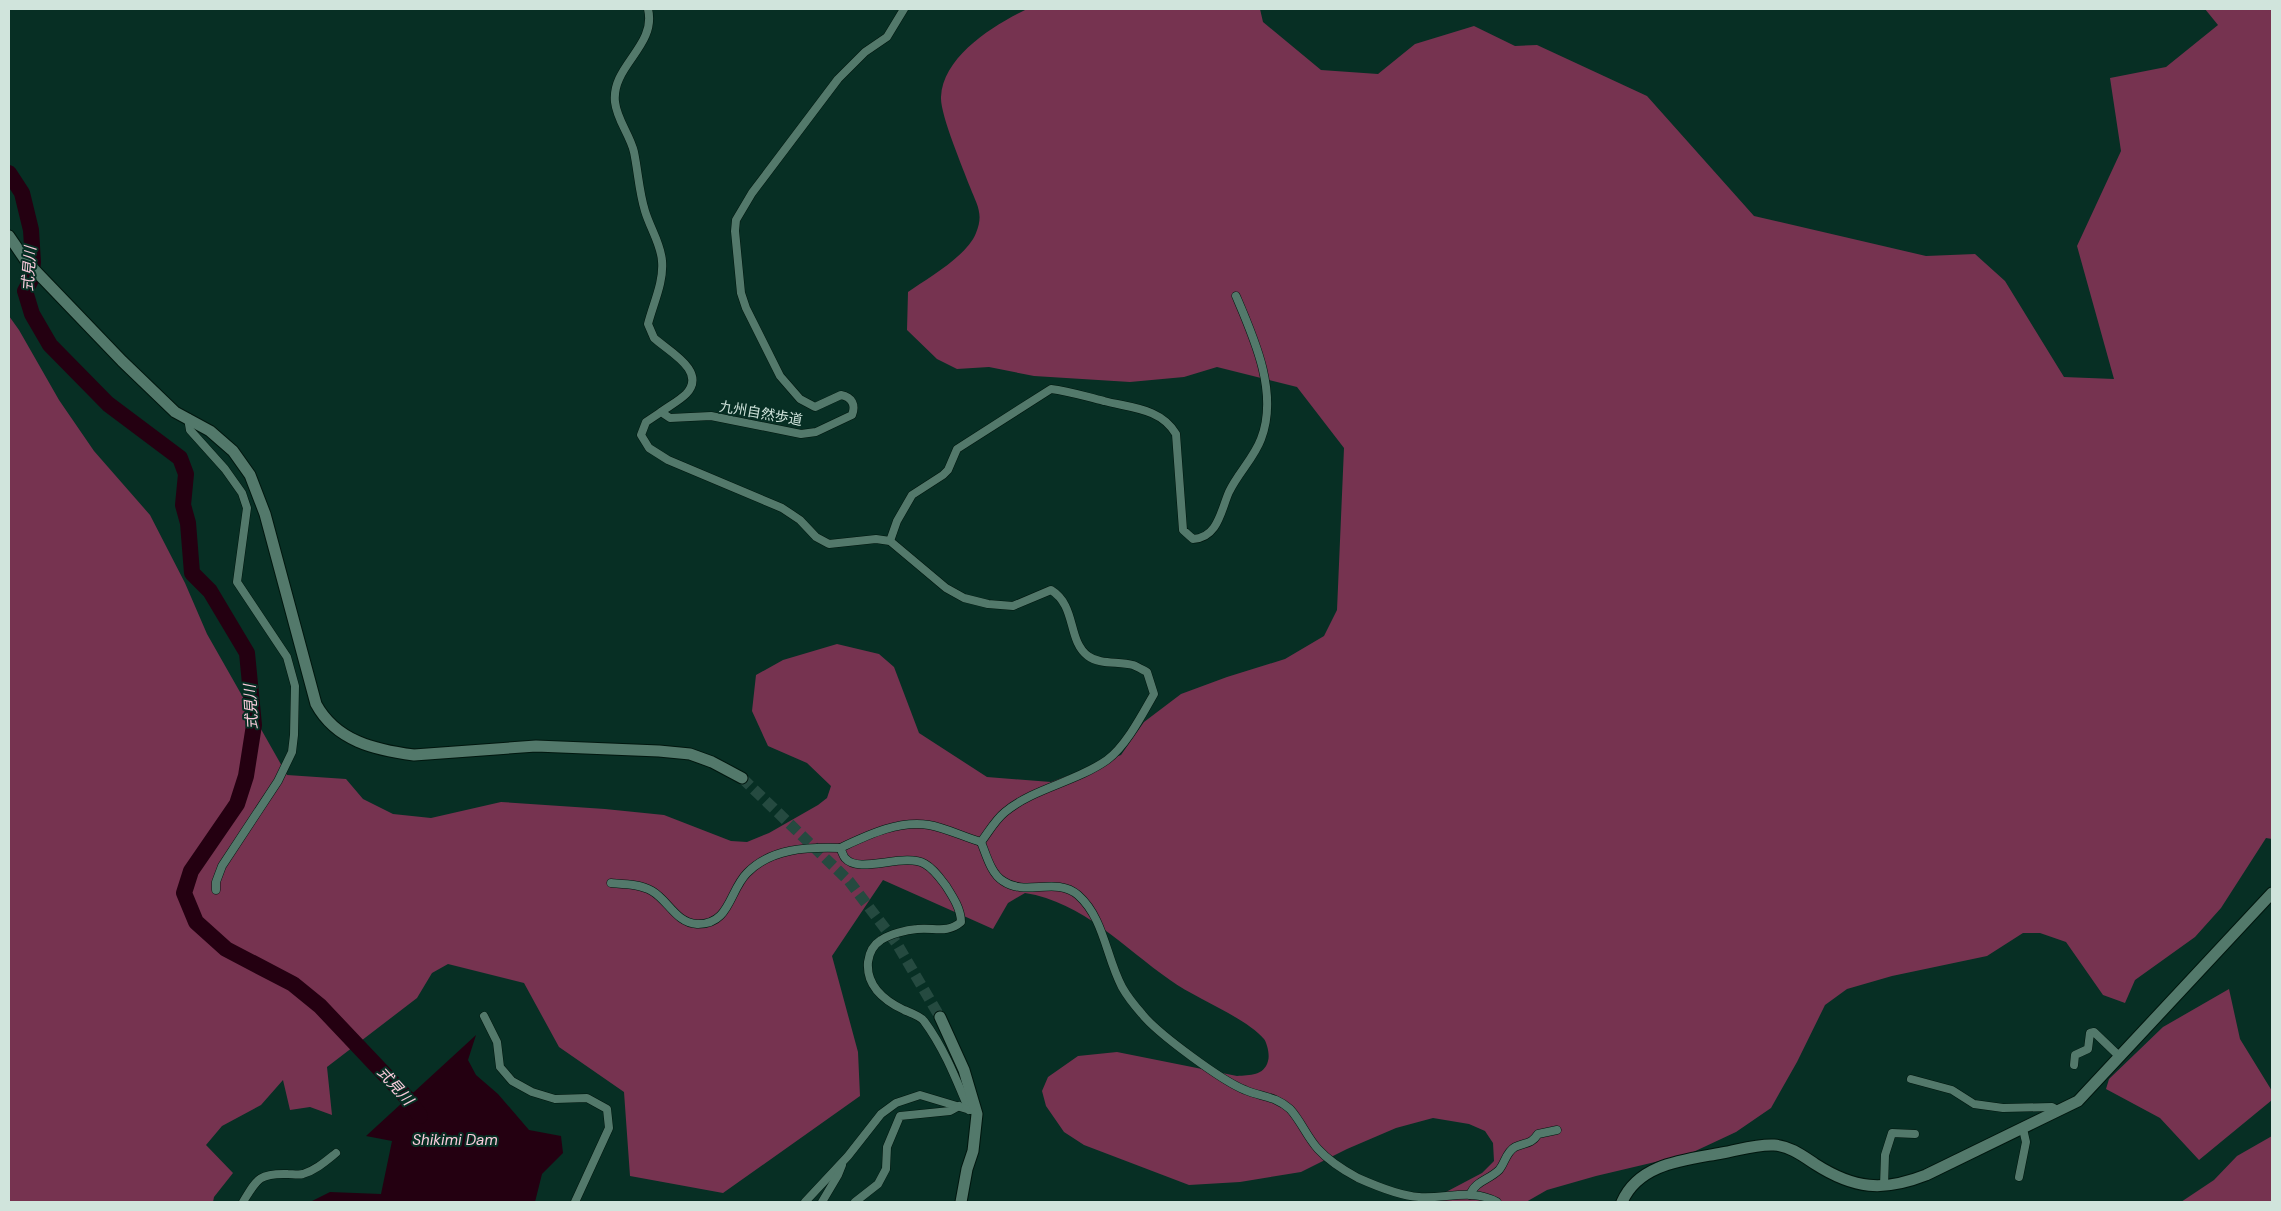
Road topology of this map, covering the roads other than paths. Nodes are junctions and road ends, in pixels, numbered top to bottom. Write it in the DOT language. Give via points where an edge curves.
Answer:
graph roads {
  1 [pos="648,9"];
  2 [pos="904,9"];
  3 [pos="9,236"];
  4 [pos="1236,296"];
  5 [pos="661,412"];
  6 [pos="188,418"];
  7 [pos="890,541"];
  8 [pos="742,778"];
  9 [pos="981,842"];
  10 [pos="840,848"];
  11 [pos="611,883"];
  12 [pos="216,890"];
  13 [pos="2272,893"];
  14 [pos="484,1016"];
  15 [pos="940,1017"];
  16 [pos="2119,1056"];
  17 [pos="2074,1065"];
  18 [pos="1911,1079"];
  19 [pos="958,1106"];
  20 [pos="2060,1111"];
  21 [pos="973,1112"];
  22 [pos="2023,1129"];
  23 [pos="1558,1130"];
  24 [pos="1915,1134"];
  25 [pos="336,1152"];
  26 [pos="844,1161"];
  27 [pos="2019,1177"];
  28 [pos="1884,1186"];
  29 [pos="1470,1194"];
  30 [pos="243,1202"];
  31 [pos="575,1202"];
  32 [pos="805,1202"];
  33 [pos="822,1202"];
  34 [pos="855,1202"];
  35 [pos="961,1202"];
  36 [pos="1497,1202"];
  37 [pos="1622,1202"];
  1 -- 5 [label="street" via="646,37 619,79 615,102 634,151 645,212 662,261 661,279 648,324 650,332 690,368 692,378 686,394"];
  2 -- 5 [label="street, 九州自然歩道" via="888,37 865,52 838,79 752,193 736,220 741,293 780,376 800,399 815,407 841,395 846,396 853,403 852,415 816,432 801,434 711,416 670,418"];
  3 -- 6 [label="street" via="26,261 122,361 175,412"];
  4 -- 7 [label="street" via="1252,334 1263,373 1267,422 1261,442 1230,490 1209,535 1193,539 1183,530 1176,434 1170,424 1130,405 1051,389 957,449 948,470 912,495"];
  5 -- 7 [label="street" via="646,422 640,436 649,448 668,460 782,508 829,544 876,539"];
  6 -- 8 [label="street" via="210,431 233,451 250,474 266,514 316,704 328,723 357,743 414,755 536,746 659,750 690,754"];
  6 -- 12 [label="street" via="190,430 242,493 247,508 237,582 287,657 295,686 292,752 278,781 222,866"];
  7 -- 9 [label="street" via="946,588 964,598 1013,606 1050,590 1059,595 1068,608 1080,648 1089,657 1134,666 1147,672 1151,683 1154,694 1148,705 1132,731 1108,759 1004,813"];
  9 -- 10 [label="street" via="930,825 903,825 872,833"];
  9 -- 29 [label="street" via="989,864 1001,881 1029,888 1062,886 1077,894 1089,907 1122,986 1143,1016 1218,1075 1245,1090 1272,1097 1290,1109 1318,1150 1334,1162 1358,1178 1417,1197"];
  10 -- 11 [label="street" via="790,850 766,859 747,872 734,891 727,910 715,920 698,924 678,916 653,892 641,886"];
  10 -- 21 [label="street" via="846,860 854,863 898,860 925,863 940,878 961,913 961,922 953,928 918,928 880,940 871,950 868,970 880,995 923,1019 947,1057"];
  13 -- 16 [label="street"];
  14 -- 31 [label="street" via="497,1042 500,1067 512,1081 555,1099 587,1098 607,1110 609,1128"];
  15 -- 21 [label="street" via="964,1070"];
  16 -- 17 [label="street" via="2094,1032 2090,1033 2088,1049 2075,1055"];
  16 -- 20 [label="street" via="2078,1101"];
  18 -- 20 [label="street" via="1952,1090 1974,1104 2003,1108 2052,1107"];
  19 -- 21 [label="street"];
  19 -- 26 [label="street" via="920,1095 896,1103 881,1114"];
  19 -- 34 [label="street" via="950,1111 900,1116 887,1146 886,1168 878,1184"];
  20 -- 22 [label="street"];
  21 -- 35 [label="street" via="973,1151"];
  22 -- 27 [label="street" via="2026,1142"];
  22 -- 28 [label="street" via="1926,1175 1903,1184"];
  23 -- 29 [label="street" via="1538,1134 1532,1143 1515,1147 1499,1169 1473,1186"];
  24 -- 28 [label="street" via="1892,1133 1885,1155"];
  25 -- 30 [label="street" via="320,1166 302,1174 271,1173 261,1176"];
  26 -- 32 [label="street"];
  26 -- 33 [label="street"];
  28 -- 37 [label="street" via="1863,1186 1837,1178 1799,1153 1775,1145 1658,1167 1636,1181"];
  29 -- 36 [label="street"];
}
